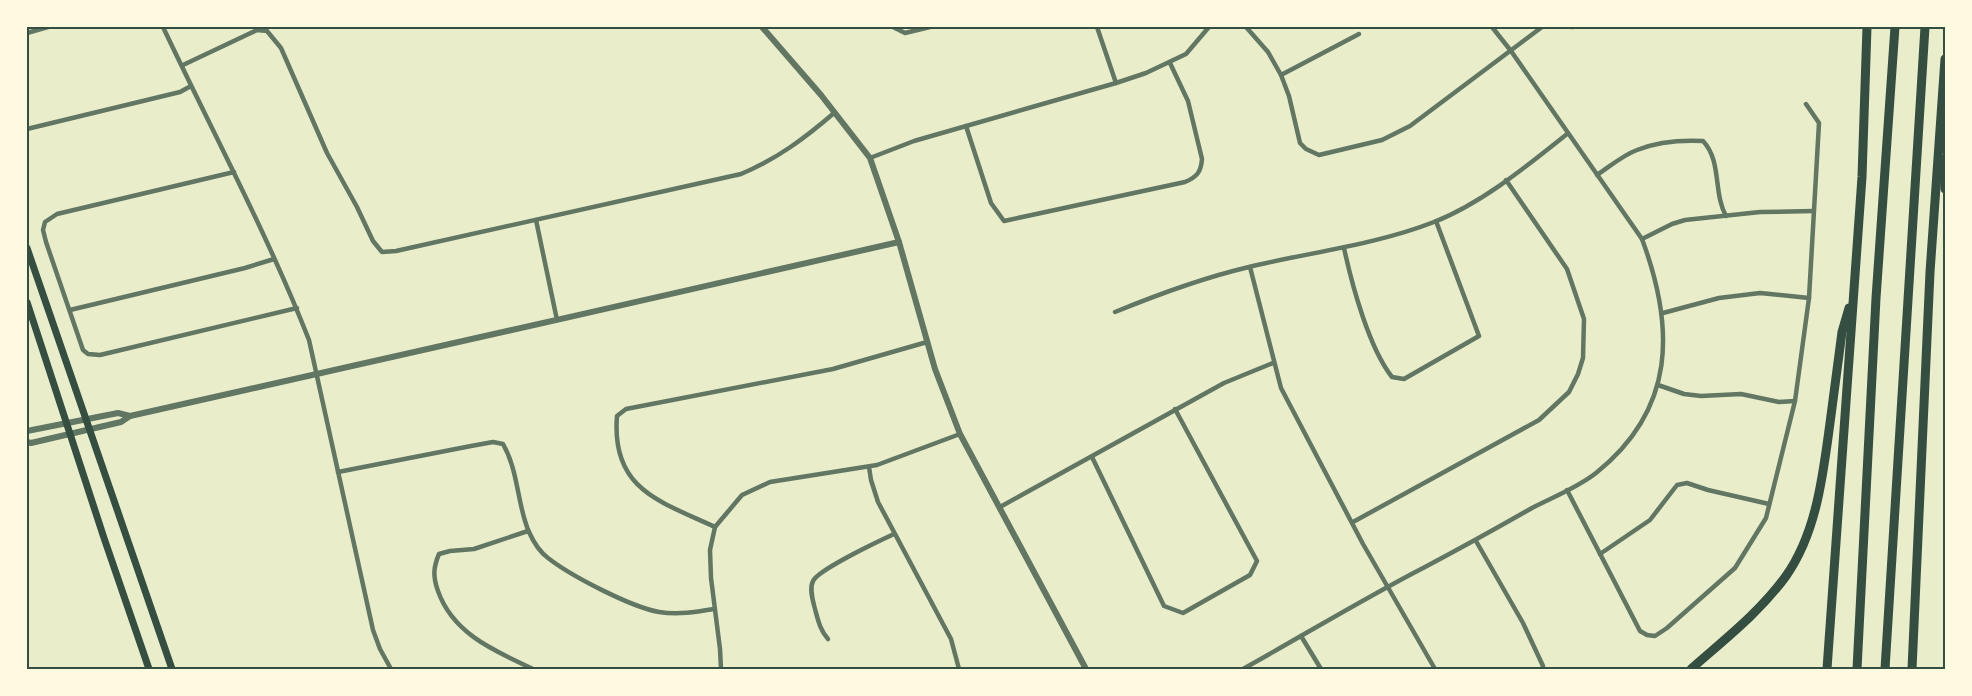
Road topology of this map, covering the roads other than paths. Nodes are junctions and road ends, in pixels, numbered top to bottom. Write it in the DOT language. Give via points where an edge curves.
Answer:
graph roads {
  1 [pos="48,27"];
  2 [pos="163,27"];
  3 [pos="762,27"];
  4 [pos="893,27"];
  5 [pos="930,27"];
  6 [pos="1097,27"];
  7 [pos="1209,27"];
  8 [pos="1246,27"];
  9 [pos="1492,27"];
  10 [pos="1542,27"];
  11 [pos="1867,27"];
  12 [pos="1895,27"];
  13 [pos="1925,27"];
  14 [pos="27,33"];
  15 [pos="1359,34"];
  16 [pos="1511,51"];
  17 [pos="1945,60"];
  18 [pos="1170,63"];
  19 [pos="183,65"];
  20 [pos="1281,75"];
  21 [pos="1116,83"];
  22 [pos="191,86"];
  23 [pos="1806,104"];
  24 [pos="834,113"];
  25 [pos="1941,117"];
  26 [pos="966,126"];
  27 [pos="27,129"];
  28 [pos="1567,134"];
  29 [pos="870,158"];
  30 [pos="234,172"];
  31 [pos="1596,175"];
  32 [pos="1506,180"];
  33 [pos="1945,189"];
  34 [pos="1814,211"];
  35 [pos="1726,216"];
  36 [pos="536,220"];
  37 [pos="1436,221"];
  38 [pos="1642,240"];
  39 [pos="899,242"];
  40 [pos="27,248"];
  41 [pos="1344,248"];
  42 [pos="274,259"];
  43 [pos="1250,267"];
  44 [pos="1854,292"];
  45 [pos="1809,298"];
  46 [pos="27,302"];
  47 [pos="297,308"];
  48 [pos="70,310"];
  49 [pos="1115,312"];
  50 [pos="1663,313"];
  51 [pos="558,321"];
  52 [pos="927,342"];
  53 [pos="1273,363"];
  54 [pos="316,373"];
  55 [pos="1658,385"];
  56 [pos="1795,401"];
  57 [pos="1175,409"];
  58 [pos="130,416"];
  59 [pos="87,418"];
  60 [pos="67,423"];
  61 [pos="90,428"];
  62 [pos="27,431"];
  63 [pos="70,434"];
  64 [pos="960,434"];
  65 [pos="27,442"];
  66 [pos="1092,457"];
  67 [pos="869,467"];
  68 [pos="338,472"];
  69 [pos="1567,490"];
  70 [pos="1769,504"];
  71 [pos="1000,507"];
  72 [pos="1353,522"];
  73 [pos="715,527"];
  74 [pos="528,531"];
  75 [pos="894,534"];
  76 [pos="1476,541"];
  77 [pos="1600,554"];
  78 [pos="1388,586"];
  79 [pos="714,609"];
  80 [pos="1301,636"];
  81 [pos="828,639"];
  82 [pos="149,669"];
  83 [pos="172,669"];
  84 [pos="390,669"];
  85 [pos="533,669"];
  86 [pos="721,669"];
  87 [pos="959,669"];
  88 [pos="1086,669"];
  89 [pos="1243,669"];
  90 [pos="1321,669"];
  91 [pos="1435,669"];
  92 [pos="1542,669"];
  93 [pos="1691,669"];
  94 [pos="1827,669"];
  95 [pos="1857,669"];
  96 [pos="1885,669"];
  97 [pos="1912,669"];
  1 -- 14 [label="street"];
  2 -- 19 [label="street"];
  3 -- 24 [label="street"];
  4 -- 5 [label="street" via="905,33"];
  6 -- 21 [label="street"];
  7 -- 18 [label="street" via="1186,54"];
  8 -- 20 [label="street" via="1268,52"];
  9 -- 16 [label="street"];
  10 -- 16 [label="street"];
  11 -- 44 [label="highway"];
  12 -- 95 [label="highway"];
  13 -- 96 [label="highway"];
  15 -- 20 [label="street"];
  16 -- 20 [label="street" via="1410,126 1382,140 1319,154 1300,142"];
  16 -- 28 [label="street"];
  17 -- 25 [label="highway"];
  18 -- 21 [label="street"];
  18 -- 26 [label="street" via="1188,101 1202,159 1196,177 1185,182 1004,221 991,203"];
  19 -- 22 [label="street"];
  19 -- 36 [label="street" via="257,30 267,31 280,48 327,153 382,252"];
  21 -- 26 [label="street"];
  22 -- 27 [label="street" via="180,92"];
  22 -- 30 [label="street"];
  23 -- 34 [label="street" via="1819,123"];
  24 -- 29 [label="street"];
  24 -- 36 [label="street" via="787,152 741,174"];
  25 -- 33 [label="highway"];
  25 -- 97 [label="highway"];
  26 -- 29 [label="street"];
  28 -- 31 [label="street"];
  28 -- 32 [label="street"];
  29 -- 39 [label="street"];
  30 -- 42 [label="street"];
  30 -- 48 [label="street" via="57,214 45,222 46,242"];
  31 -- 35 [label="street" via="1635,150 1703,141 1710,148"];
  31 -- 38 [label="street"];
  32 -- 37 [label="street"];
  32 -- 72 [label="street" via="1568,269 1584,319 1583,358 1578,374 1569,392 1539,420"];
  34 -- 35 [label="street"];
  34 -- 45 [label="street"];
  35 -- 38 [label="street" via="1685,220"];
  36 -- 51 [label="street"];
  37 -- 41 [label="street"];
  37 -- 41 [label="street" via="1479,336 1404,379 1392,377 1383,366 1356,297"];
  38 -- 50 [label="street"];
  39 -- 51 [label="street"];
  39 -- 52 [label="street"];
  40 -- 59 [label="main road"];
  41 -- 43 [label="street"];
  42 -- 47 [label="street"];
  42 -- 48 [label="street"];
  43 -- 49 [label="street" via="1164,292"];
  43 -- 53 [label="street"];
  44 -- 93 [label="highway" via="1842,332 1821,487 1800,552 1761,607"];
  44 -- 94 [label="highway"];
  45 -- 50 [label="street" via="1760,293 1719,298"];
  45 -- 56 [label="street"];
  46 -- 60 [label="main road"];
  47 -- 48 [label="street" via="100,355 84,350"];
  47 -- 54 [label="street"];
  50 -- 55 [label="street" via="1664,348"];
  51 -- 54 [label="street"];
  52 -- 64 [label="street"];
  52 -- 73 [label="street" via="833,369 626,408 617,416 615,432 621,464 633,481 648,495"];
  53 -- 57 [label="street"];
  53 -- 72 [label="street" via="1281,388"];
  54 -- 58 [label="street"];
  54 -- 68 [label="street"];
  55 -- 56 [label="street" via="1701,396 1741,394 1779,402"];
  55 -- 69 [label="street" via="1646,414 1617,454"];
  56 -- 70 [label="street"];
  57 -- 66 [label="street"];
  57 -- 66 [label="street" via="1257,561 1250,574 1231,586 1183,613 1164,606"];
  58 -- 59 [label="street" via="118,413"];
  58 -- 61 [label="street" via="121,422"];
  59 -- 60 [label="street"];
  59 -- 61 [label="main road"];
  60 -- 62 [label="street"];
  60 -- 63 [label="main road"];
  61 -- 63 [label="street"];
  61 -- 83 [label="main road"];
  63 -- 65 [label="street"];
  63 -- 82 [label="main road"];
  64 -- 67 [label="street"];
  64 -- 71 [label="street"];
  66 -- 71 [label="street"];
  67 -- 73 [label="street" via="770,482 742,495"];
  67 -- 75 [label="street" via="878,502"];
  68 -- 74 [label="street" via="493,442 503,444"];
  68 -- 84 [label="street" via="373,630"];
  69 -- 76 [label="street"];
  69 -- 77 [label="street"];
  70 -- 77 [label="street" via="1687,483 1677,485 1650,520"];
  70 -- 77 [label="street" via="1766,518 1735,568 1655,636 1640,631"];
  71 -- 88 [label="street"];
  72 -- 78 [label="street"];
  73 -- 79 [label="street" via="710,550"];
  74 -- 79 [label="street" via="546,557 633,604 679,614"];
  74 -- 85 [label="street" via="474,549 439,554 434,578 442,602 468,633"];
  75 -- 81 [label="street" via="826,569 813,581 811,589 819,622"];
  75 -- 87 [label="street" via="951,639"];
  76 -- 78 [label="street"];
  76 -- 92 [label="street" via="1523,623"];
  78 -- 80 [label="street"];
  78 -- 91 [label="street"];
  79 -- 86 [label="street"];
  80 -- 89 [label="street"];
  80 -- 90 [label="street"];
}
